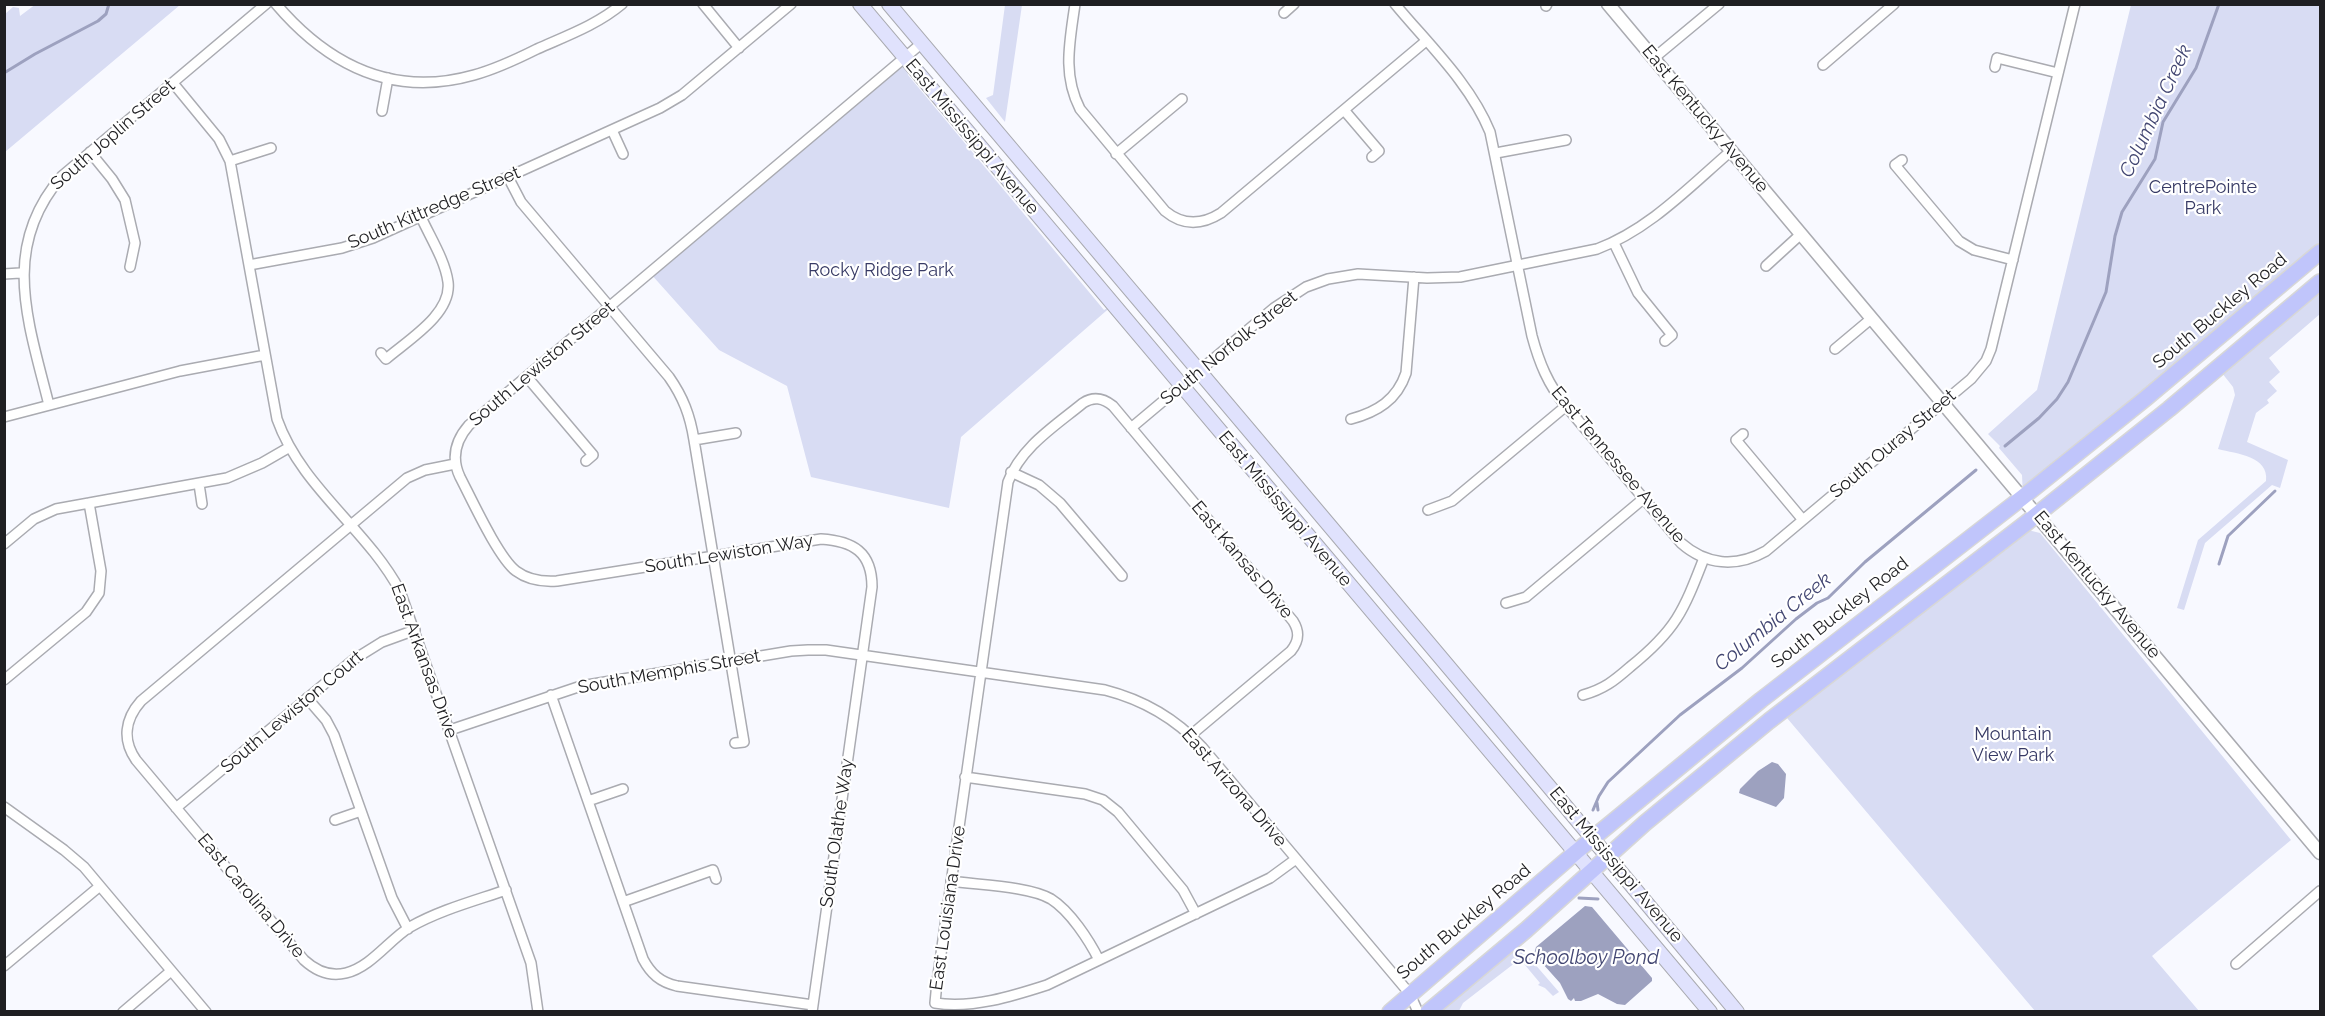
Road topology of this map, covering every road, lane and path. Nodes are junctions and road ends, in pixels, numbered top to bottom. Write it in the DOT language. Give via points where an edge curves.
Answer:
graph roads {
  1 [pos="266,4"];
  2 [pos="276,4"];
  3 [pos="622,4"];
  4 [pos="703,4"];
  5 [pos="792,4"];
  6 [pos="860,4"];
  7 [pos="889,4"];
  8 [pos="1075,4"];
  9 [pos="1294,4"];
  10 [pos="1395,4"];
  11 [pos="1608,4"];
  12 [pos="1719,4"];
  13 [pos="1894,4"];
  14 [pos="2075,4"];
  15 [pos="1284,13"];
  16 [pos="1425,41"];
  17 [pos="922,43"];
  18 [pos="740,48"];
  19 [pos="905,58"];
  20 [pos="1654,58"];
  21 [pos="1823,66"];
  22 [pos="1995,67"];
  23 [pos="2058,73"];
  24 [pos="388,78"];
  25 [pos="172,82"];
  26 [pos="1182,99"];
  27 [pos="1344,110"];
  28 [pos="382,111"];
  29 [pos="612,130"];
  30 [pos="1566,140"];
  31 [pos="271,148"];
  32 [pos="1731,151"];
  33 [pos="90,152"];
  34 [pos="1496,153"];
  35 [pos="623,154"];
  36 [pos="1116,154"];
  37 [pos="1372,157"];
  38 [pos="230,160"];
  39 [pos="1902,160"];
  40 [pos="508,177"];
  41 [pos="421,217"];
  42 [pos="1801,234"];
  43 [pos="1614,243"];
  44 [pos="2320,252"];
  45 [pos="2013,260"];
  46 [pos="249,265"];
  47 [pos="1518,266"];
  48 [pos="1766,266"];
  49 [pos="130,267"];
  50 [pos="20,273"];
  51 [pos="4,274"];
  52 [pos="1414,277"];
  53 [pos="2320,282"];
  54 [pos="610,307"];
  55 [pos="1872,318"];
  56 [pos="1665,341"];
  57 [pos="1835,349"];
  58 [pos="381,352"];
  59 [pos="265,355"];
  60 [pos="1198,372"];
  61 [pos="527,377"];
  62 [pos="1181,386"];
  63 [pos="1943,403"];
  64 [pos="49,405"];
  65 [pos="1566,406"];
  66 [pos="4,417"];
  67 [pos="1351,419"];
  68 [pos="1131,428"];
  69 [pos="736,433"];
  70 [pos="1743,434"];
  71 [pos="694,440"];
  72 [pos="288,448"];
  73 [pos="586,461"];
  74 [pos="455,464"];
  75 [pos="1011,472"];
  76 [pos="199,484"];
  77 [pos="2023,497"];
  78 [pos="1643,499"];
  79 [pos="89,503"];
  80 [pos="202,504"];
  81 [pos="1428,510"];
  82 [pos="2037,514"];
  83 [pos="1803,520"];
  84 [pos="351,525"];
  85 [pos="4,544"];
  86 [pos="713,555"];
  87 [pos="1704,558"];
  88 [pos="1122,576"];
  89 [pos="1506,603"];
  90 [pos="415,630"];
  91 [pos="862,656"];
  92 [pos="731,660"];
  93 [pos="894,660"];
  94 [pos="980,672"];
  95 [pos="4,680"];
  96 [pos="551,695"];
  97 [pos="1583,695"];
  98 [pos="307,698"];
  99 [pos="450,730"];
  100 [pos="1191,735"];
  101 [pos="735,743"];
  102 [pos="965,777"];
  103 [pos="623,789"];
  104 [pos="588,801"];
  105 [pos="176,808"];
  106 [pos="9,810"];
  107 [pos="361,811"];
  108 [pos="4,820"];
  109 [pos="335,820"];
  110 [pos="1594,838"];
  111 [pos="1576,852"];
  112 [pos="2320,853"];
  113 [pos="1608,856"];
  114 [pos="1296,859"];
  115 [pos="1592,871"];
  116 [pos="716,879"];
  117 [pos="951,881"];
  118 [pos="99,886"];
  119 [pos="506,890"];
  120 [pos="2320,891"];
  121 [pos="623,902"];
  122 [pos="1196,914"];
  123 [pos="408,929"];
  124 [pos="1099,960"];
  125 [pos="2236,964"];
  126 [pos="4,966"];
  127 [pos="171,970"];
  128 [pos="1410,994"];
  129 [pos="813,1008"];
  130 [pos="1426,1010"];
  131 [pos="123,1011"];
  132 [pos="206,1011"];
  133 [pos="538,1011"];
  134 [pos="1390,1011"];
  135 [pos="1402,1011"];
  136 [pos="1710,1011"];
  137 [pos="1737,1011"];
  1 -- 25 [label="street, South Joplin Street"];
  2 -- 24 [label="street" via="322,50 355,68"];
  3 -- 24 [label="street" via="595,23 474,75 438,82"];
  4 -- 18 [label="street"];
  5 -- 18 [label="street, South Kittredge Street"];
  6 -- 19 [label="main road, East Mississippi Avenue"];
  7 -- 17 [label="main road, East Mississippi Avenue"];
  8 -- 36 [label="street" via="1068,58 1070,84 1080,109"];
  9 -- 15 [label="street"];
  10 -- 16 [label="street, East Tennessee Avenue"];
  11 -- 20 [label="street, East Kentucky Avenue"];
  12 -- 20 [label="street"];
  13 -- 21 [label="street"];
  14 -- 23 [label="street, South Ouray Street"];
  16 -- 27 [label="street"];
  16 -- 34 [label="street, East Tennessee Avenue" via="1478,105"];
  17 -- 19 [label="street, South Lewiston Street"];
  17 -- 60 [label="main road, East Mississippi Avenue"];
  18 -- 29 [label="street, South Kittredge Street" via="672,102"];
  19 -- 54 [label="street, South Lewiston Street"];
  19 -- 62 [label="main road, East Mississippi Avenue"];
  20 -- 32 [label="street, East Kentucky Avenue"];
  22 -- 23 [label="street" via="1997,58"];
  23 -- 45 [label="street, South Ouray Street"];
  24 -- 28 [label="street"];
  25 -- 33 [label="street, South Joplin Street"];
  25 -- 38 [label="street, East Arkansas Drive" via="219,139"];
  26 -- 36 [label="street"];
  27 -- 36 [label="street" via="1221,213 1192,223 1165,211"];
  27 -- 37 [label="street" via="1379,151"];
  29 -- 35 [label="street"];
  29 -- 40 [label="street, South Kittredge Street"];
  30 -- 34 [label="street"];
  31 -- 38 [label="street"];
  32 -- 42 [label="street, East Kentucky Avenue"];
  32 -- 43 [label="street, South Norfolk Street" via="1647,224"];
  33 -- 49 [label="street" via="125,200 135,243"];
  33 -- 50 [label="street, South Joplin Street" via="52,186 36,208 26,234"];
  34 -- 47 [label="street, East Tennessee Avenue"];
  38 -- 46 [label="street, East Arkansas Drive"];
  39 -- 45 [label="street" via="1895,165 1959,241 1974,250"];
  40 -- 41 [label="street, South Kittredge Street"];
  40 -- 54 [label="street" via="521,201"];
  41 -- 46 [label="street, South Kittredge Street" via="356,245"];
  41 -- 58 [label="street" via="445,270 452,297 386,359"];
  42 -- 48 [label="street"];
  42 -- 55 [label="street, East Kentucky Avenue"];
  43 -- 47 [label="street, South Norfolk Street"];
  43 -- 56 [label="street" via="1638,293 1672,335"];
  44 -- 77 [label="main road, South Buckley Road"];
  45 -- 63 [label="street, South Ouray Street" via="1986,361"];
  46 -- 59 [label="street, East Arkansas Drive"];
  47 -- 52 [label="street, South Norfolk Street" via="1460,277"];
  47 -- 65 [label="street, East Tennessee Avenue" via="1538,357 1551,386"];
  50 -- 51 [label="street"];
  50 -- 64 [label="street, South Joplin Street" via="24,306"];
  52 -- 60 [label="street, South Norfolk Street" via="1358,274 1306,287 1274,308"];
  52 -- 67 [label="street" via="1403,381 1398,391 1373,413"];
  53 -- 82 [label="main road"];
  54 -- 61 [label="street, South Lewiston Street"];
  54 -- 71 [label="street" via="679,391"];
  55 -- 57 [label="street"];
  55 -- 63 [label="street, East Kentucky Avenue"];
  59 -- 64 [label="street" via="180,371"];
  59 -- 72 [label="street, East Arkansas Drive" via="277,419"];
  60 -- 62 [label="street, South Norfolk Street"];
  60 -- 110 [label="main road, East Mississippi Avenue"];
  61 -- 73 [label="street" via="593,455"];
  61 -- 74 [label="street, South Lewiston Street" via="462,433"];
  62 -- 68 [label="street, South Norfolk Street"];
  62 -- 111 [label="main road, East Mississippi Avenue"];
  63 -- 77 [label="street, East Kentucky Avenue"];
  63 -- 83 [label="street, South Ouray Street"];
  64 -- 66 [label="street"];
  65 -- 78 [label="street, East Tennessee Avenue"];
  65 -- 81 [label="street" via="1452,501"];
  68 -- 75 [label="street" via="1106,400 1089,400 1030,447"];
  68 -- 100 [label="street, East Kansas Drive" via="1298,629 1297,643 1291,651"];
  69 -- 71 [label="street"];
  70 -- 83 [label="street" via="1736,440"];
  71 -- 86 [label="street"];
  72 -- 76 [label="street" via="242,472"];
  72 -- 84 [label="street, East Arkansas Drive"];
  74 -- 84 [label="street" via="413,474"];
  74 -- 86 [label="street, South Lewiston Way" via="502,555 523,580 556,581"];
  75 -- 88 [label="street" via="1039,485 1060,503"];
  75 -- 94 [label="street"];
  76 -- 79 [label="street"];
  76 -- 80 [label="street"];
  77 -- 82 [label="street, East Kentucky Avenue"];
  77 -- 110 [label="main road, South Buckley Road" via="1794,673"];
  78 -- 87 [label="street, East Tennessee Avenue" via="1681,543"];
  78 -- 89 [label="street" via="1526,597"];
  79 -- 85 [label="street" via="45,513"];
  79 -- 95 [label="street" via="103,595"];
  82 -- 112 [label="street, East Kentucky Avenue"];
  82 -- 113 [label="main road" via="1768,722"];
  83 -- 87 [label="street, South Ouray Street" via="1756,556 1736,562"];
  84 -- 90 [label="street, East Arkansas Drive" via="393,578"];
  84 -- 105 [label="street" via="141,701 130,717 123,729 132,755"];
  86 -- 91 [label="street, South Lewiston Way" via="820,539 853,546 865,558 872,576"];
  86 -- 92 [label="street"];
  87 -- 97 [label="street" via="1685,606 1664,639 1604,689"];
  90 -- 98 [label="street, South Lewiston Court" via="366,650"];
  90 -- 99 [label="street, East Arkansas Drive"];
  91 -- 92 [label="street, South Memphis Street" via="808,650"];
  91 -- 93 [label="street, South Memphis Street"];
  91 -- 129 [label="street, South Olathe Way"];
  92 -- 96 [label="street, South Memphis Street" via="593,683"];
  92 -- 101 [label="street" via="744,742"];
  93 -- 94 [label="street, East Arizona Drive"];
  94 -- 100 [label="street, East Arizona Drive" via="1122,694 1155,708"];
  94 -- 102 [label="street, East Louisiana Drive"];
  96 -- 99 [label="street, South Memphis Street"];
  96 -- 104 [label="street"];
  98 -- 105 [label="street, South Lewiston Court"];
  98 -- 107 [label="street" via="332,728"];
  99 -- 119 [label="street, East Arkansas Drive"];
  100 -- 114 [label="street, East Arizona Drive"];
  102 -- 117 [label="street, East Louisiana Drive"];
  102 -- 122 [label="street" via="1103,800 1118,812 1183,890"];
  103 -- 104 [label="street"];
  104 -- 121 [label="street"];
  105 -- 123 [label="street, East Carolina Drive" via="304,960 332,978 358,969"];
  106 -- 108 [label="street"];
  106 -- 118 [label="street" via="74,858"];
  107 -- 109 [label="street"];
  107 -- 123 [label="street" via="392,898"];
  110 -- 111 [label="main road, South Buckley Road"];
  110 -- 113 [label="main road, East Mississippi Avenue"];
  111 -- 115 [label="main road, East Mississippi Avenue"];
  111 -- 128 [label="main road, South Buckley Road"];
  113 -- 115 [label="main road"];
  113 -- 137 [label="main road, East Mississippi Avenue"];
  114 -- 122 [label="street, East Louisiana Drive" via="1270,878"];
  114 -- 128 [label="street, East Arizona Drive"];
  115 -- 130 [label="main road"];
  115 -- 136 [label="main road, East Mississippi Avenue"];
  116 -- 121 [label="street" via="713,870"];
  117 -- 124 [label="street" via="1031,892 1051,899 1086,936"];
  117 -- 124 [label="street, East Louisiana Drive" via="936,1003 960,1005 1022,993"];
  118 -- 126 [label="street"];
  118 -- 127 [label="street"];
  119 -- 123 [label="street, East Carolina Drive"];
  119 -- 133 [label="street, East Arkansas Drive" via="531,963"];
  120 -- 125 [label="street"];
  121 -- 129 [label="street" via="648,968 665,983"];
  122 -- 124 [label="street, East Louisiana Drive"];
  127 -- 131 [label="street"];
  127 -- 132 [label="street"];
  128 -- 130 [label="street, East Arizona Drive"];
  128 -- 130 [label="street, East Arizona Drive"];
  128 -- 134 [label="main road, South Buckley Road"];
  128 -- 135 [label="main road"];
}
